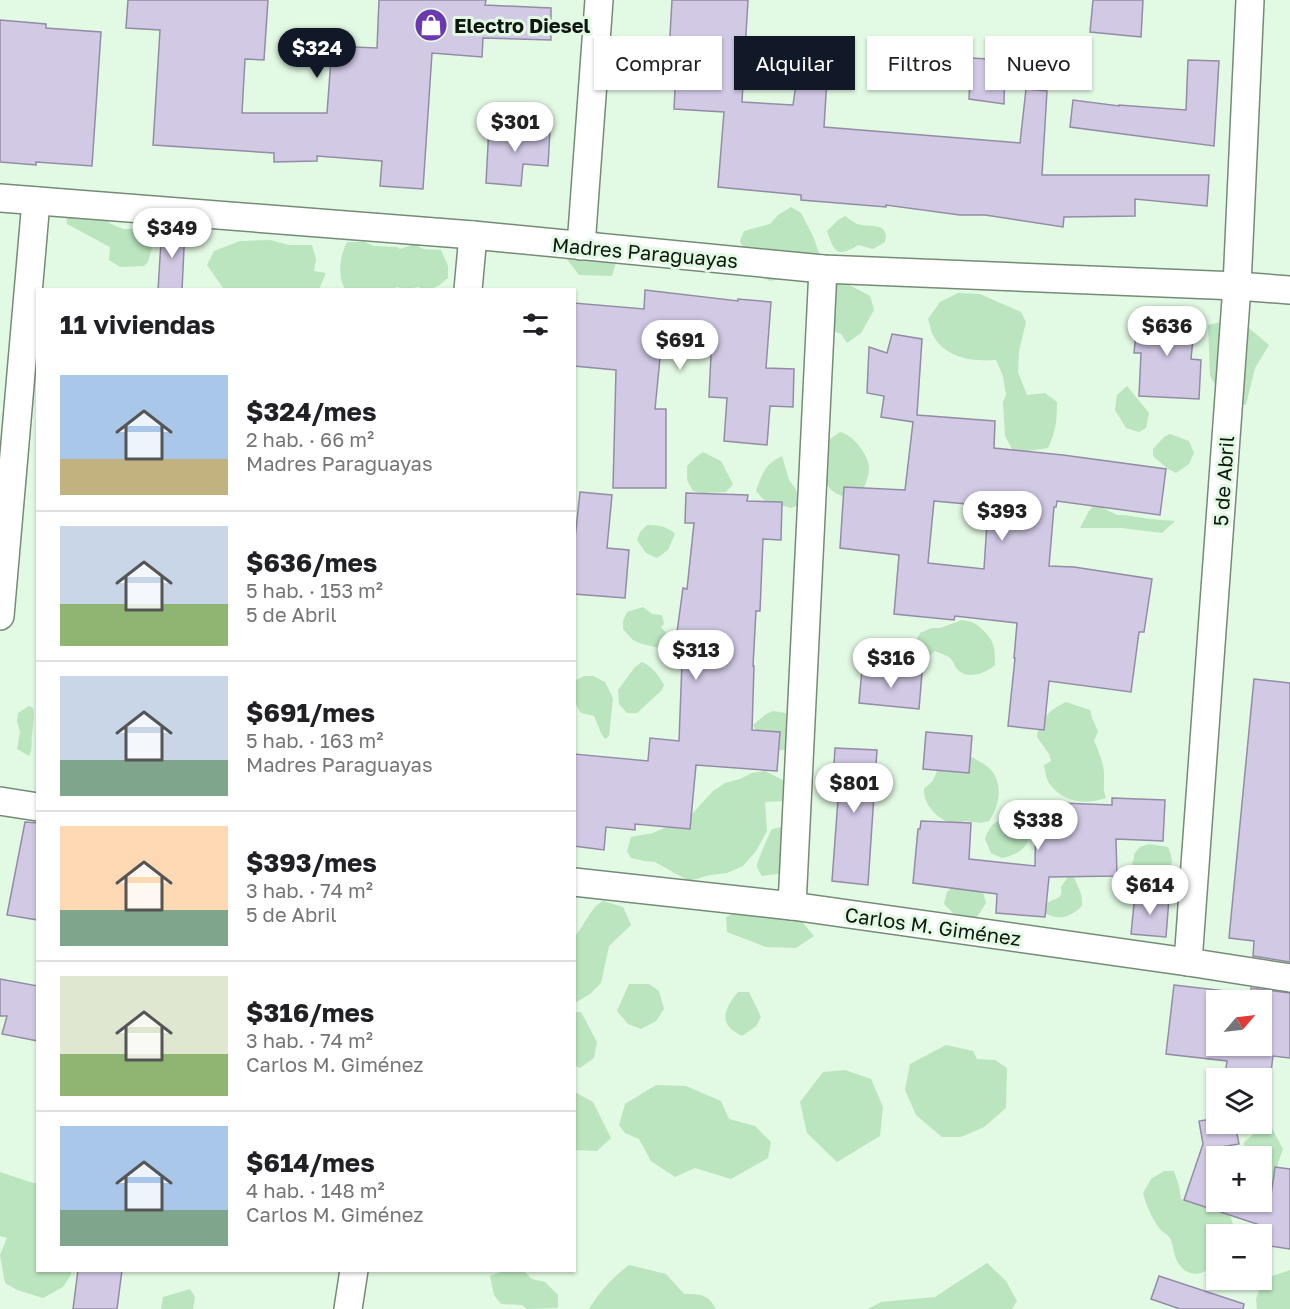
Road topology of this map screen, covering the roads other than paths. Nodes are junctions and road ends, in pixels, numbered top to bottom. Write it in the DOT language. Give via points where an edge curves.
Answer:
graph roads {
  1 [pos="599,0"];
  2 [pos="1250,0"];
  3 [pos="0,198"];
  4 [pos="36,201"];
  5 [pos="473,235"];
  6 [pos="581,246"];
  7 [pos="823,269"];
  8 [pos="1237,286"];
  9 [pos="468,288"];
  10 [pos="1290,290"];
  11 [pos="0,616"];
  12 [pos="0,801"];
  13 [pos="36,807"];
  14 [pos="576,882"];
  15 [pos="792,906"];
  16 [pos="1188,962"];
  17 [pos="1290,978"];
  18 [pos="354,1272"];
  19 [pos="348,1309"];
  1 -- 6 [label="street"];
  2 -- 8 [label="street, 5 de Abril"];
  3 -- 4 [label="street, Madres Paraguayas"];
  4 -- 5 [label="street, Madres Paraguayas"];
  4 -- 11 [label="street"];
  5 -- 6 [label="street, Madres Paraguayas"];
  5 -- 9 [label="street"];
  6 -- 7 [label="street, Madres Paraguayas"];
  7 -- 8 [label="street, Madres Paraguayas"];
  7 -- 15 [label="street"];
  8 -- 10 [label="street, Madres Paraguayas"];
  8 -- 16 [label="street, 5 de Abril"];
  12 -- 13 [label="street"];
  14 -- 15 [label="street, Carlos M. Giménez"];
  15 -- 16 [label="street, Carlos M. Giménez"];
  16 -- 17 [label="street, Carlos M. Giménez"];
  18 -- 19 [label="street"];
}
